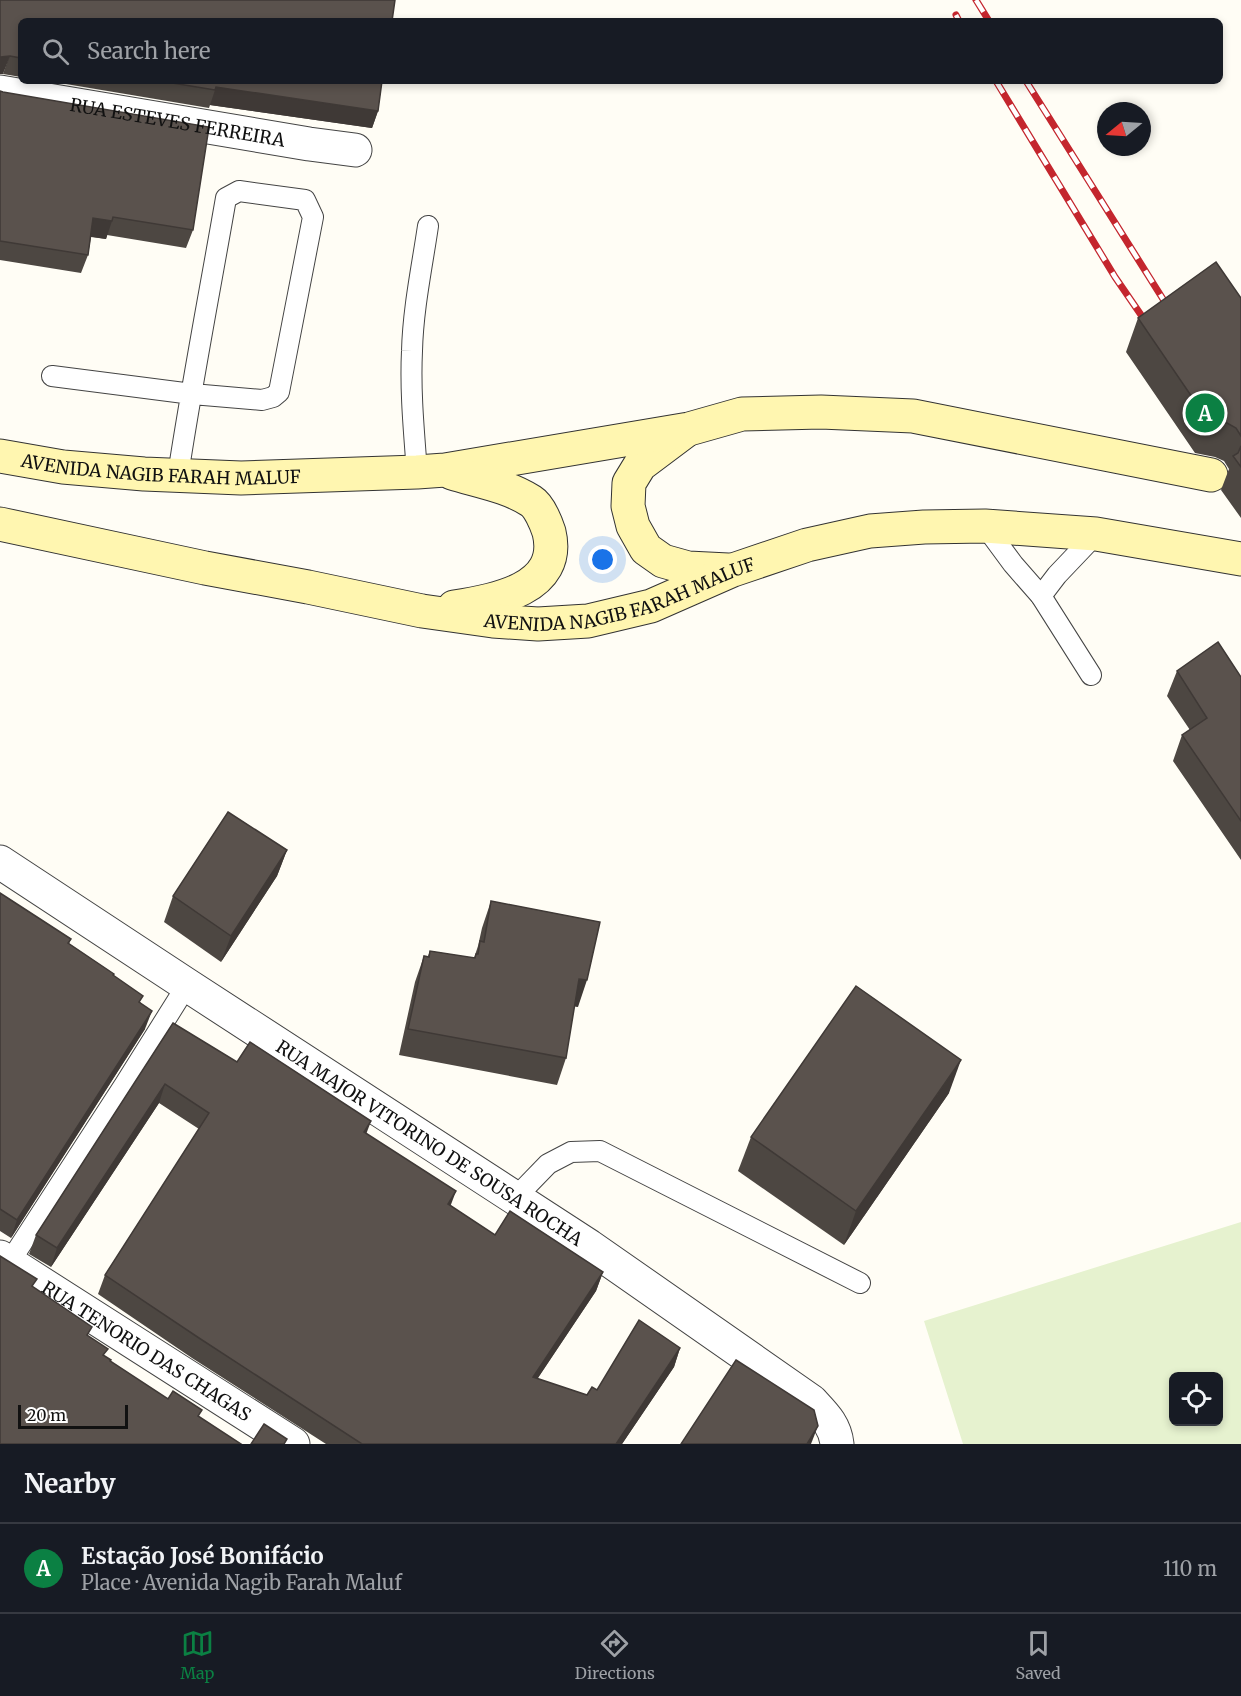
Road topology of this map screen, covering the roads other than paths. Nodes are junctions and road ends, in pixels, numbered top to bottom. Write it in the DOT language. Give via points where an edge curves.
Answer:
graph roads {
  1 [pos="0,92"];
  2 [pos="355,150"];
  3 [pos="428,226"];
  4 [pos="52,376"];
  5 [pos="192,394"];
  6 [pos="689,429"];
  7 [pos="0,456"];
  8 [pos="431,471"];
  9 [pos="178,475"];
  10 [pos="1210,475"];
  11 [pos="0,524"];
  12 [pos="985,526"];
  13 [pos="1096,534"];
  14 [pos="1241,559"];
  15 [pos="733,570"];
  16 [pos="1041,596"];
  17 [pos="422,611"];
  18 [pos="1091,675"];
  19 [pos="0,862"];
  20 [pos="187,985"];
  21 [pos="515,1198"];
  22 [pos="4,1260"];
  23 [pos="860,1283"];
  24 [pos="293,1444"];
  25 [pos="837,1444"];
  1 -- 2 [label="street, RUA ESTEVES FERREIRA"];
  3 -- 8 [label="lane" via="411,350 412,388"];
  4 -- 5 [label="lane"];
  5 -- 5 [label="lane" via="226,198 238,191 305,200 313,217 279,392 262,400"];
  5 -- 9 [label="lane"];
  6 -- 8 [label="main road, AVENIDA NAGIB FARAH MALUF"];
  6 -- 10 [label="main road, AVENIDA NAGIB FARAH MALUF" via="753,413 913,416"];
  6 -- 15 [label="main road" via="640,465 628,483 633,526 646,549 663,561 687,568"];
  7 -- 9 [label="main road, AVENIDA NAGIB FARAH MALUF" via="63,466"];
  8 -- 9 [label="main road, AVENIDA NAGIB FARAH MALUF" via="241,478"];
  8 -- 17 [label="main road" via="510,490 533,502 547,525 551,542 542,573 526,587 489,602"];
  11 -- 17 [label="main road, AVENIDA NAGIB FARAH MALUF"];
  12 -- 13 [label="main road, AVENIDA NAGIB FARAH MALUF"];
  12 -- 15 [label="main road, AVENIDA NAGIB FARAH MALUF" via="870,531 807,545"];
  12 -- 16 [label="lane"];
  13 -- 14 [label="main road, AVENIDA NAGIB FARAH MALUF"];
  13 -- 16 [label="lane"];
  15 -- 17 [label="main road, AVENIDA NAGIB FARAH MALUF" via="651,606 588,621 538,624"];
  16 -- 18 [label="lane"];
  19 -- 20 [label="street, RUA MAJOR VITORINO DE SOUSA ROCHA"];
  20 -- 21 [label="street, RUA MAJOR VITORINO DE SOUSA ROCHA"];
  20 -- 22 [label="lane" via="125,1084"];
  21 -- 23 [label="lane" via="548,1164 571,1152 600,1151"];
  21 -- 25 [label="street, RUA MAJOR VITORINO DE SOUSA ROCHA" via="811,1401 830,1422"];
  22 -- 24 [label="street, RUA TENORIO DAS CHAGAS"];
}
